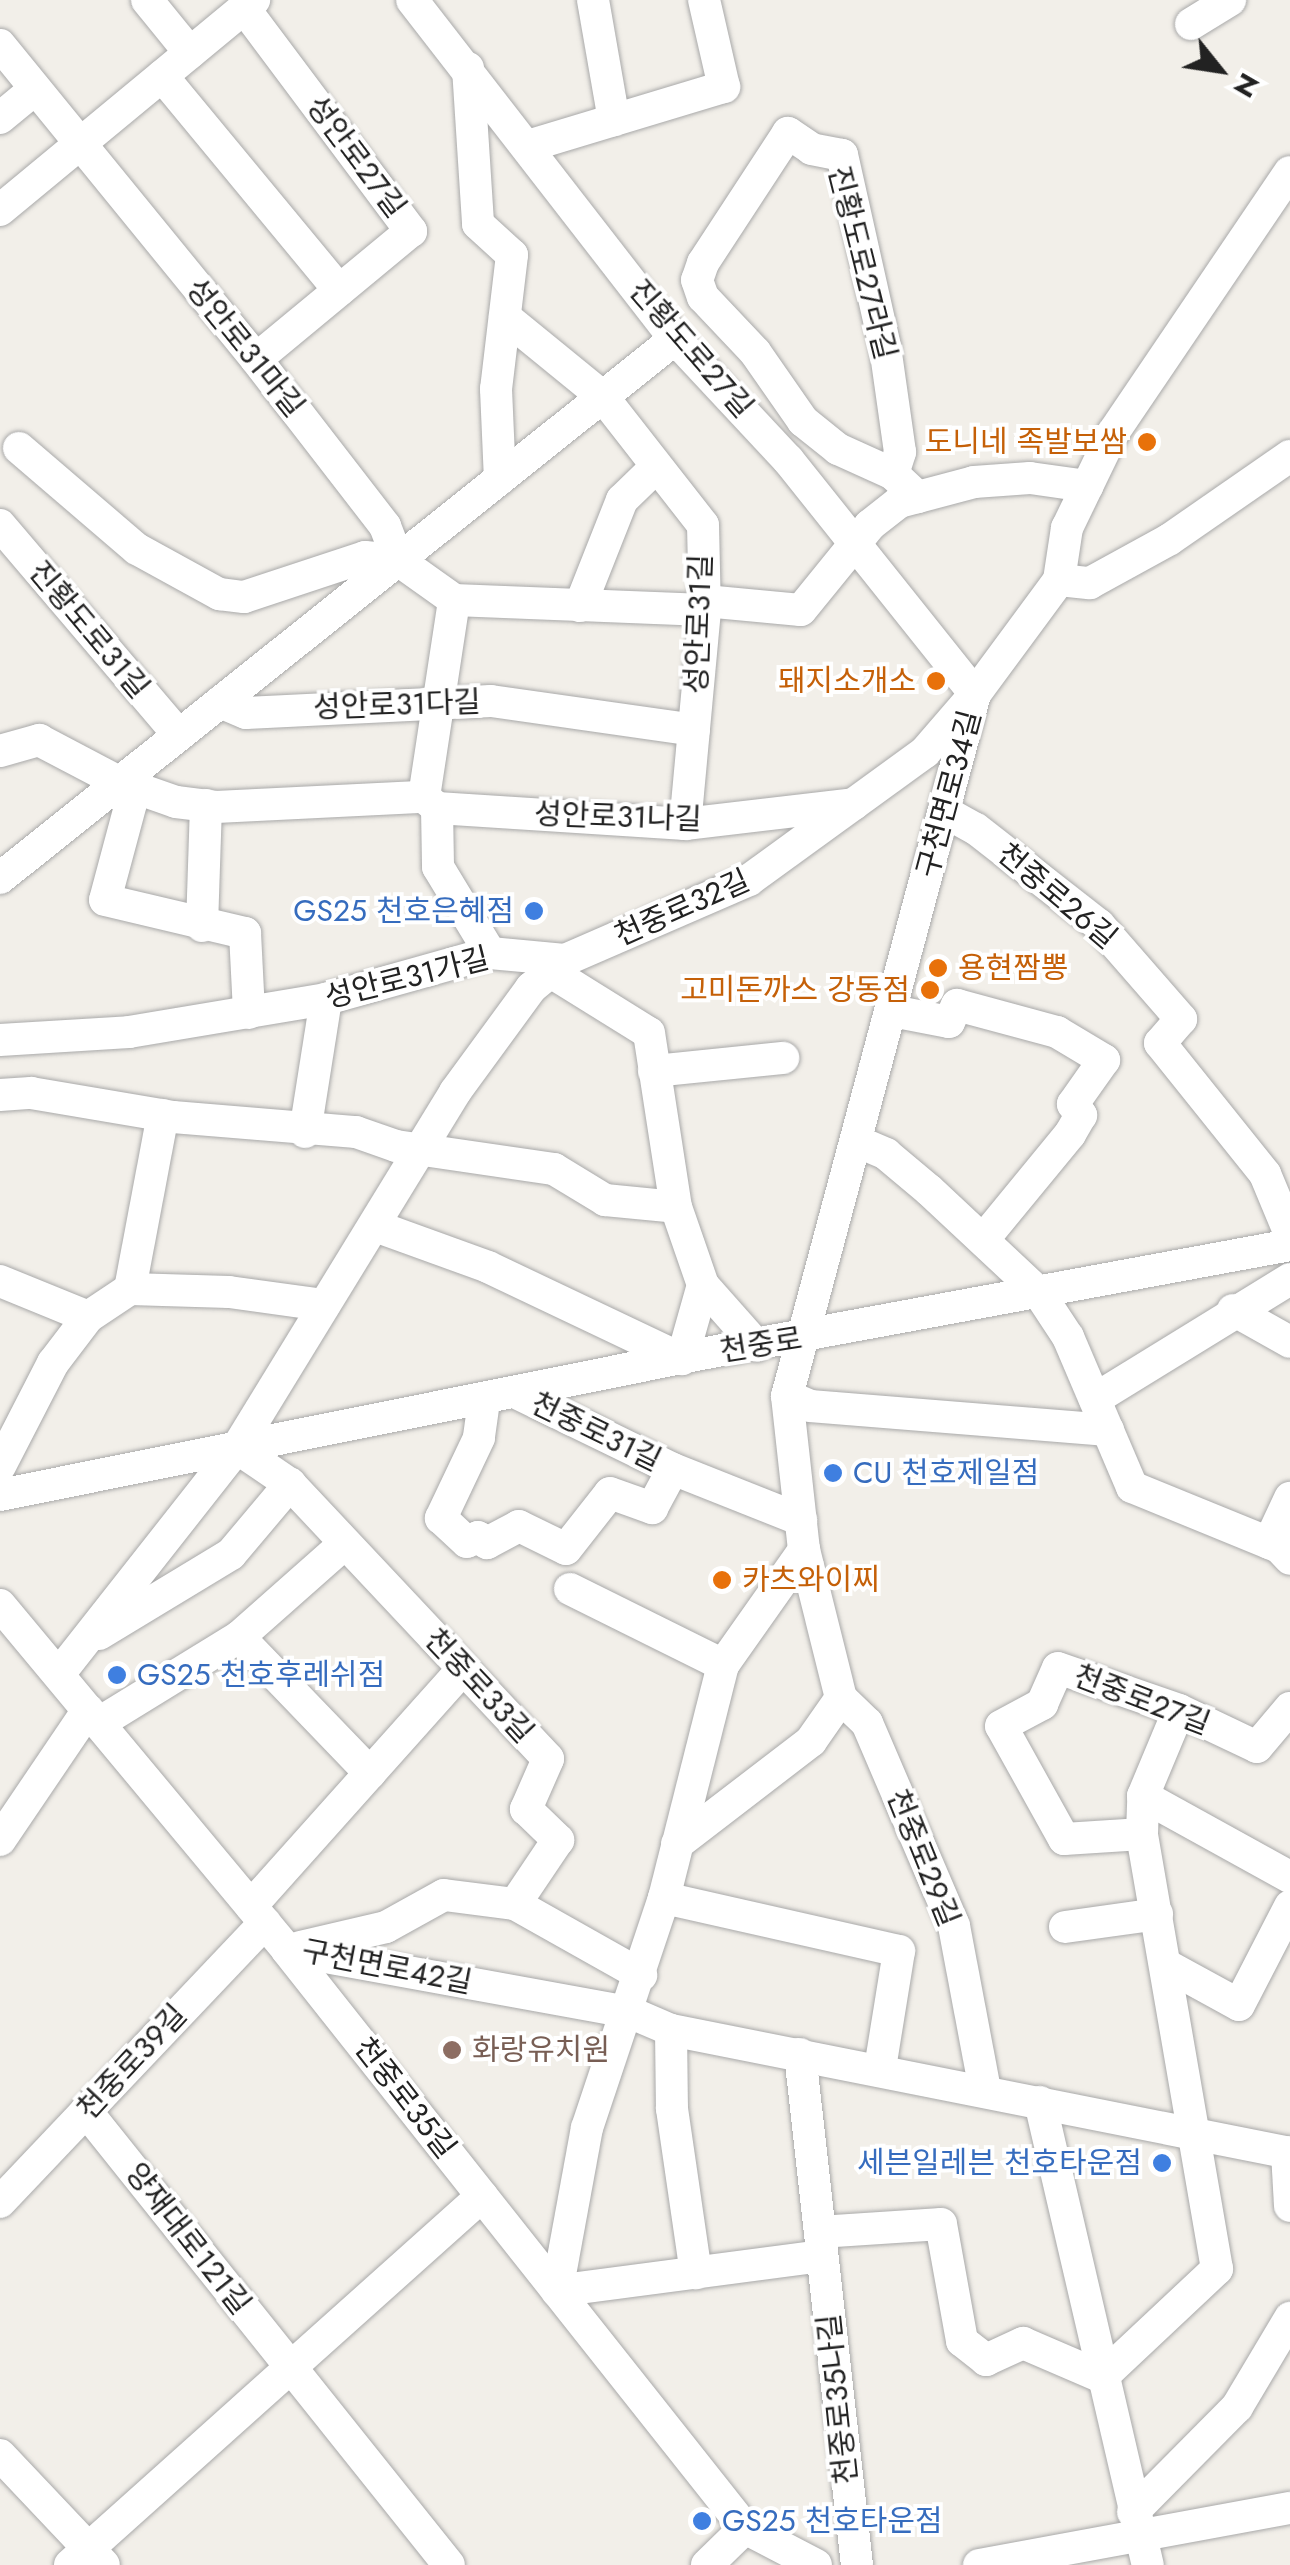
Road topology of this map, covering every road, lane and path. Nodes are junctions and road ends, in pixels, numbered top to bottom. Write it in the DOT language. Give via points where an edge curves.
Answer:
graph roads {
  1 [pos="147,0"];
  2 [pos="412,0"];
  3 [pos="593,0"];
  4 [pos="704,0"];
  5 [pos="1230,0"];
  6 [pos="249,4"];
  7 [pos="1190,24"];
  8 [pos="0,45"];
  9 [pos="190,53"];
  10 [pos="468,68"];
  11 [pos="162,76"];
  12 [pos="35,89"];
  13 [pos="0,118"];
  14 [pos="614,120"];
  15 [pos="80,144"];
  16 [pos="528,146"];
  17 [pos="1290,172"];
  18 [pos="0,210"];
  19 [pos="340,290"];
  20 [pos="504,317"];
  21 [pos="686,348"];
  22 [pos="256,359"];
  23 [pos="602,397"];
  24 [pos="803,421"];
  25 [pos="18,448"];
  26 [pos="1290,456"];
  27 [pos="656,466"];
  28 [pos="893,474"];
  29 [pos="500,478"];
  30 [pos="1087,486"];
  31 [pos="918,497"];
  32 [pos="0,525"];
  33 [pos="856,543"];
  34 [pos="398,560"];
  35 [pos="1059,580"];
  36 [pos="454,600"];
  37 [pos="580,606"];
  38 [pos="705,606"];
  39 [pos="975,694"];
  40 [pos="442,699"];
  41 [pos="220,702"];
  42 [pos="694,730"];
  43 [pos="179,735"];
  44 [pos="0,751"];
  45 [pos="120,782"];
  46 [pos="430,803"];
  47 [pos="858,804"];
  48 [pos="206,806"];
  49 [pos="945,812"];
  50 [pos="685,824"];
  51 [pos="4,867"];
  52 [pos="202,926"];
  53 [pos="490,953"];
  54 [pos="558,966"];
  55 [pos="326,1000"];
  56 [pos="892,1011"];
  57 [pos="249,1012"];
  58 [pos="0,1040"];
  59 [pos="783,1058"];
  60 [pos="654,1071"];
  61 [pos="0,1095"];
  62 [pos="162,1116"];
  63 [pos="305,1132"];
  64 [pos="856,1142"];
  65 [pos="422,1148"];
  66 [pos="676,1207"];
  67 [pos="376,1226"];
  68 [pos="1290,1234"];
  69 [pos="983,1240"];
  70 [pos="1290,1245"];
  71 [pos="1290,1280"];
  72 [pos="0,1281"];
  73 [pos="703,1286"];
  74 [pos="130,1289"];
  75 [pos="1039,1292"];
  76 [pos="324,1305"];
  77 [pos="1233,1310"];
  78 [pos="88,1318"];
  79 [pos="802,1338"];
  80 [pos="1290,1342"];
  81 [pos="757,1346"];
  82 [pos="682,1358"];
  83 [pos="518,1394"];
  84 [pos="787,1396"];
  85 [pos="1094,1399"];
  86 [pos="484,1401"];
  87 [pos="1108,1430"];
  88 [pos="237,1448"];
  89 [pos="0,1466"];
  90 [pos="673,1469"];
  91 [pos="290,1484"];
  92 [pos="0,1495"];
  93 [pos="1290,1498"];
  94 [pos="802,1535"];
  95 [pos="344,1544"];
  96 [pos="1280,1551"];
  97 [pos="570,1590"];
  98 [pos="0,1605"];
  99 [pos="239,1638"];
  100 [pos="78,1647"];
  101 [pos="723,1664"];
  102 [pos="463,1669"];
  103 [pos="59,1674"];
  104 [pos="841,1698"];
  105 [pos="1290,1708"];
  106 [pos="1179,1710"];
  107 [pos="94,1716"];
  108 [pos="370,1773"];
  109 [pos="1143,1796"];
  110 [pos="1142,1834"];
  111 [pos="0,1840"];
  112 [pos="677,1844"];
  113 [pos="1290,1877"];
  114 [pos="664,1898"];
  115 [pos="515,1904"];
  116 [pos="1290,1906"];
  117 [pos="258,1914"];
  118 [pos="1157,1914"];
  119 [pos="1064,1928"];
  120 [pos="287,1950"];
  121 [pos="1166,1965"];
  122 [pos="641,1975"];
  123 [pos="630,2012"];
  124 [pos="671,2030"];
  125 [pos="800,2054"];
  126 [pos="880,2068"];
  127 [pos="985,2090"];
  128 [pos="1040,2102"];
  129 [pos="86,2111"];
  130 [pos="1196,2135"];
  131 [pos="1288,2152"];
  132 [pos="482,2196"];
  133 [pos="0,2202"];
  134 [pos="1290,2206"];
  135 [pos="821,2244"];
  136 [pos="696,2273"];
  137 [pos="557,2291"];
  138 [pos="1290,2318"];
  139 [pos="290,2368"];
  140 [pos="1102,2377"];
  141 [pos="0,2456"];
  142 [pos="1290,2508"];
  143 [pos="745,2528"];
  144 [pos="1140,2537"];
  145 [pos="87,2559"];
  146 [pos="448,2565"];
  147 [pos="707,2565"];
  148 [pos="816,2565"];
  149 [pos="857,2565"];
  150 [pos="979,2565"];
  1 -- 9 [label="street"];
  2 -- 10 [label="street, 진황도로27길"];
  3 -- 14 [label="street"];
  4 -- 14 [label="street" via="724,87"];
  5 -- 7 [label="street"];
  6 -- 9 [label="street, 성안로27길"];
  6 -- 19 [label="street, 성안로27길" via="411,231"];
  8 -- 12 [label="street"];
  9 -- 11 [label="street, 성안로27길"];
  10 -- 16 [label="street, 진황도로27길"];
  10 -- 20 [label="street" via="478,224 512,255"];
  11 -- 15 [label="street, 성안로27길"];
  11 -- 19 [label="street"];
  12 -- 13 [label="street"];
  12 -- 15 [label="street"];
  14 -- 16 [label="street"];
  15 -- 18 [label="street, 성안로27길"];
  15 -- 22 [label="street, 성안로31마길"];
  16 -- 21 [label="street, 진황도로27길"];
  17 -- 30 [label="street, 구천면로34길" via="1112,434"];
  19 -- 22 [label="street, 성안로27길"];
  20 -- 23 [label="street, 성안로31길"];
  20 -- 29 [label="street" via="496,389"];
  21 -- 23 [label="street"];
  21 -- 24 [label="street, 진황도로27라길"];
  21 -- 33 [label="street, 진황도로27길"];
  22 -- 34 [label="street, 성안로31마길" via="385,526"];
  23 -- 27 [label="street, 성안로31길"];
  23 -- 29 [label="street"];
  24 -- 28 [label="street, 진황도로27라길" via="838,449"];
  24 -- 28 [label="street, 진황도로27라길" via="755,352 722,323 697,280 728,220 788,133 812,149 842,156 885,348 900,452"];
  25 -- 34 [label="street" via="137,549 219,594 244,597 365,557"];
  26 -- 35 [label="street" via="1170,539 1090,583"];
  27 -- 37 [label="street" via="622,500"];
  27 -- 38 [label="street, 성안로31길" via="702,526"];
  28 -- 31 [label="street, 진황도로27라길"];
  29 -- 34 [label="street"];
  30 -- 31 [label="street" via="1030,478 974,482"];
  30 -- 35 [label="street, 구천면로34길" via="1067,528"];
  31 -- 33 [label="street" via="899,502"];
  32 -- 43 [label="street, 진황도로31길"];
  33 -- 38 [label="street" via="801,610"];
  33 -- 39 [label="street, 진황도로27길"];
  34 -- 36 [label="street"];
  34 -- 41 [label="street"];
  35 -- 39 [label="street, 구천면로34길"];
  36 -- 37 [label="street"];
  36 -- 40 [label="street"];
  37 -- 38 [label="street"];
  38 -- 42 [label="street, 성안로31길"];
  39 -- 47 [label="street, 천중로32길" via="925,752"];
  39 -- 49 [label="street, 구천면로34길"];
  40 -- 41 [label="street, 성안로31다길" via="246,713"];
  40 -- 42 [label="street, 성안로31다길"];
  40 -- 46 [label="street"];
  41 -- 43 [label="street"];
  42 -- 50 [label="street, 성안로31길"];
  43 -- 45 [label="street"];
  44 -- 45 [label="street" via="39,740"];
  45 -- 48 [label="street, 성안로31나길"];
  45 -- 51 [label="street"];
  45 -- 52 [label="street" via="130,803 128,822 106,900"];
  46 -- 48 [label="street, 성안로31나길"];
  46 -- 50 [label="street, 성안로31나길"];
  46 -- 53 [label="street" via="438,867"];
  47 -- 50 [label="street, 성안로31나길"];
  47 -- 54 [label="street, 천중로32길" via="749,880"];
  48 -- 52 [label="street"];
  49 -- 56 [label="street, 구천면로34길"];
  49 -- 68 [label="street, 천중로26길" via="1099,925 1182,1019 1160,1043 1265,1174"];
  52 -- 57 [label="street" via="244,933"];
  53 -- 54 [label="street, 성안로31가길"];
  53 -- 55 [label="street, 성안로31가길"];
  54 -- 60 [label="street" via="648,1033"];
  54 -- 65 [label="street, 천중로32길" via="532,988"];
  55 -- 57 [label="street, 성안로31가길"];
  55 -- 63 [label="street"];
  56 -- 64 [label="street, 구천면로34길"];
  56 -- 69 [label="street" via="949,1022 957,1005 1057,1032 1104,1060 1074,1104 1081,1115 1070,1134"];
  57 -- 58 [label="street, 성안로31가길" via="130,1032"];
  59 -- 60 [label="street"];
  60 -- 66 [label="street"];
  61 -- 62 [label="street" via="31,1092"];
  62 -- 63 [label="street"];
  62 -- 74 [label="street"];
  63 -- 65 [label="street" via="356,1132"];
  64 -- 69 [label="street" via="886,1154"];
  64 -- 79 [label="street, 구천면로34길"];
  65 -- 66 [label="street" via="554,1169 605,1200"];
  65 -- 67 [label="street, 천중로32길"];
  66 -- 73 [label="street"];
  67 -- 76 [label="street, 천중로32길"];
  67 -- 82 [label="street" via="488,1268"];
  69 -- 75 [label="street"];
  70 -- 75 [label="street, 천중로"];
  71 -- 77 [label="street"];
  72 -- 78 [label="street"];
  73 -- 81 [label="street"];
  73 -- 82 [label="street"];
  74 -- 76 [label="street" via="230,1292"];
  74 -- 78 [label="street"];
  75 -- 79 [label="street, 천중로"];
  75 -- 85 [label="street" via="1068,1337"];
  76 -- 88 [label="street, 천중로32길"];
  77 -- 80 [label="street"];
  77 -- 85 [label="street"];
  78 -- 89 [label="street" via="53,1364"];
  79 -- 81 [label="street, 천중로"];
  79 -- 84 [label="street, 천중로29길"];
  81 -- 82 [label="street, 천중로"];
  82 -- 83 [label="street, 천중로"];
  83 -- 86 [label="street, 천중로"];
  83 -- 90 [label="street, 천중로31길"];
  84 -- 87 [label="street" via="810,1406"];
  84 -- 94 [label="street, 천중로29길"];
  85 -- 87 [label="street"];
  86 -- 88 [label="street, 천중로"];
  86 -- 90 [label="street, 천중로31길" via="479,1438 441,1518 467,1542 478,1538 487,1544 519,1526 566,1549 610,1493 652,1508"];
  87 -- 96 [label="street" via="1132,1487"];
  88 -- 91 [label="street, 천중로33길"];
  88 -- 92 [label="street, 천중로"];
  88 -- 100 [label="street"];
  90 -- 94 [label="street, 천중로31길"];
  91 -- 95 [label="street, 천중로33길"];
  91 -- 100 [label="street" via="231,1554"];
  93 -- 96 [label="street"];
  94 -- 101 [label="street"];
  94 -- 104 [label="street, 천중로29길"];
  95 -- 99 [label="street"];
  95 -- 102 [label="street, 천중로33길"];
  97 -- 101 [label="street"];
  98 -- 103 [label="street, 천중로35길"];
  99 -- 107 [label="street"];
  99 -- 108 [label="street"];
  100 -- 103 [label="street"];
  101 -- 112 [label="street"];
  102 -- 108 [label="street"];
  102 -- 115 [label="street, 천중로33길" via="548,1759 526,1809 558,1840"];
  103 -- 107 [label="street, 천중로35길"];
  104 -- 112 [label="street" via="812,1741"];
  104 -- 127 [label="street, 천중로29길" via="867,1723 954,1926"];
  105 -- 106 [label="street, 천중로27길" via="1256,1748"];
  106 -- 109 [label="street"];
  106 -- 110 [label="street, 천중로27길" via="1058,1668 1042,1704 1000,1726 1064,1839"];
  107 -- 111 [label="street"];
  107 -- 117 [label="street, 천중로35길"];
  108 -- 117 [label="street"];
  109 -- 110 [label="street"];
  109 -- 113 [label="street"];
  110 -- 118 [label="street"];
  112 -- 114 [label="street"];
  114 -- 122 [label="street"];
  114 -- 126 [label="street, 천중로29길" via="899,1951"];
  115 -- 120 [label="street, 구천면로42길" via="444,1895 386,1927"];
  115 -- 122 [label="street, 구천면로42길"];
  116 -- 121 [label="street" via="1239,2004"];
  117 -- 120 [label="street, 천중로35길"];
  117 -- 129 [label="street, 천중로39길"];
  118 -- 119 [label="street"];
  118 -- 121 [label="street"];
  120 -- 123 [label="street, 구천면로42길"];
  120 -- 132 [label="street, 천중로35길"];
  121 -- 130 [label="street"];
  122 -- 123 [label="street"];
  123 -- 124 [label="street, 구천면로42길"];
  123 -- 137 [label="street" via="587,2128"];
  124 -- 125 [label="street, 구천면로42길"];
  124 -- 136 [label="street" via="672,2109"];
  125 -- 126 [label="street, 구천면로42길"];
  125 -- 135 [label="street, 천중로35나길"];
  126 -- 127 [label="street, 구천면로42길"];
  127 -- 128 [label="street, 구천면로42길"];
  128 -- 130 [label="street, 구천면로42길"];
  128 -- 140 [label="street"];
  129 -- 133 [label="street, 천중로39길"];
  129 -- 139 [label="street, 양재대로121길"];
  130 -- 131 [label="street, 구천면로42길"];
  130 -- 140 [label="street" via="1217,2269"];
  131 -- 134 [label="street"];
  132 -- 137 [label="street, 천중로35길"];
  132 -- 139 [label="street"];
  135 -- 136 [label="street"];
  135 -- 140 [label="street" via="941,2224 962,2340 986,2360 1023,2343"];
  135 -- 149 [label="street, 천중로35나길"];
  136 -- 137 [label="street"];
  137 -- 143 [label="street, 천중로35길"];
  138 -- 144 [label="street" via="1237,2407"];
  139 -- 145 [label="street"];
  139 -- 146 [label="street, 양재대로121길"];
  140 -- 144 [label="street"];
  141 -- 145 [label="street"];
  142 -- 144 [label="street"];
  143 -- 147 [label="street"];
  143 -- 148 [label="street, 천중로35길"];
  144 -- 150 [label="street"];
}
